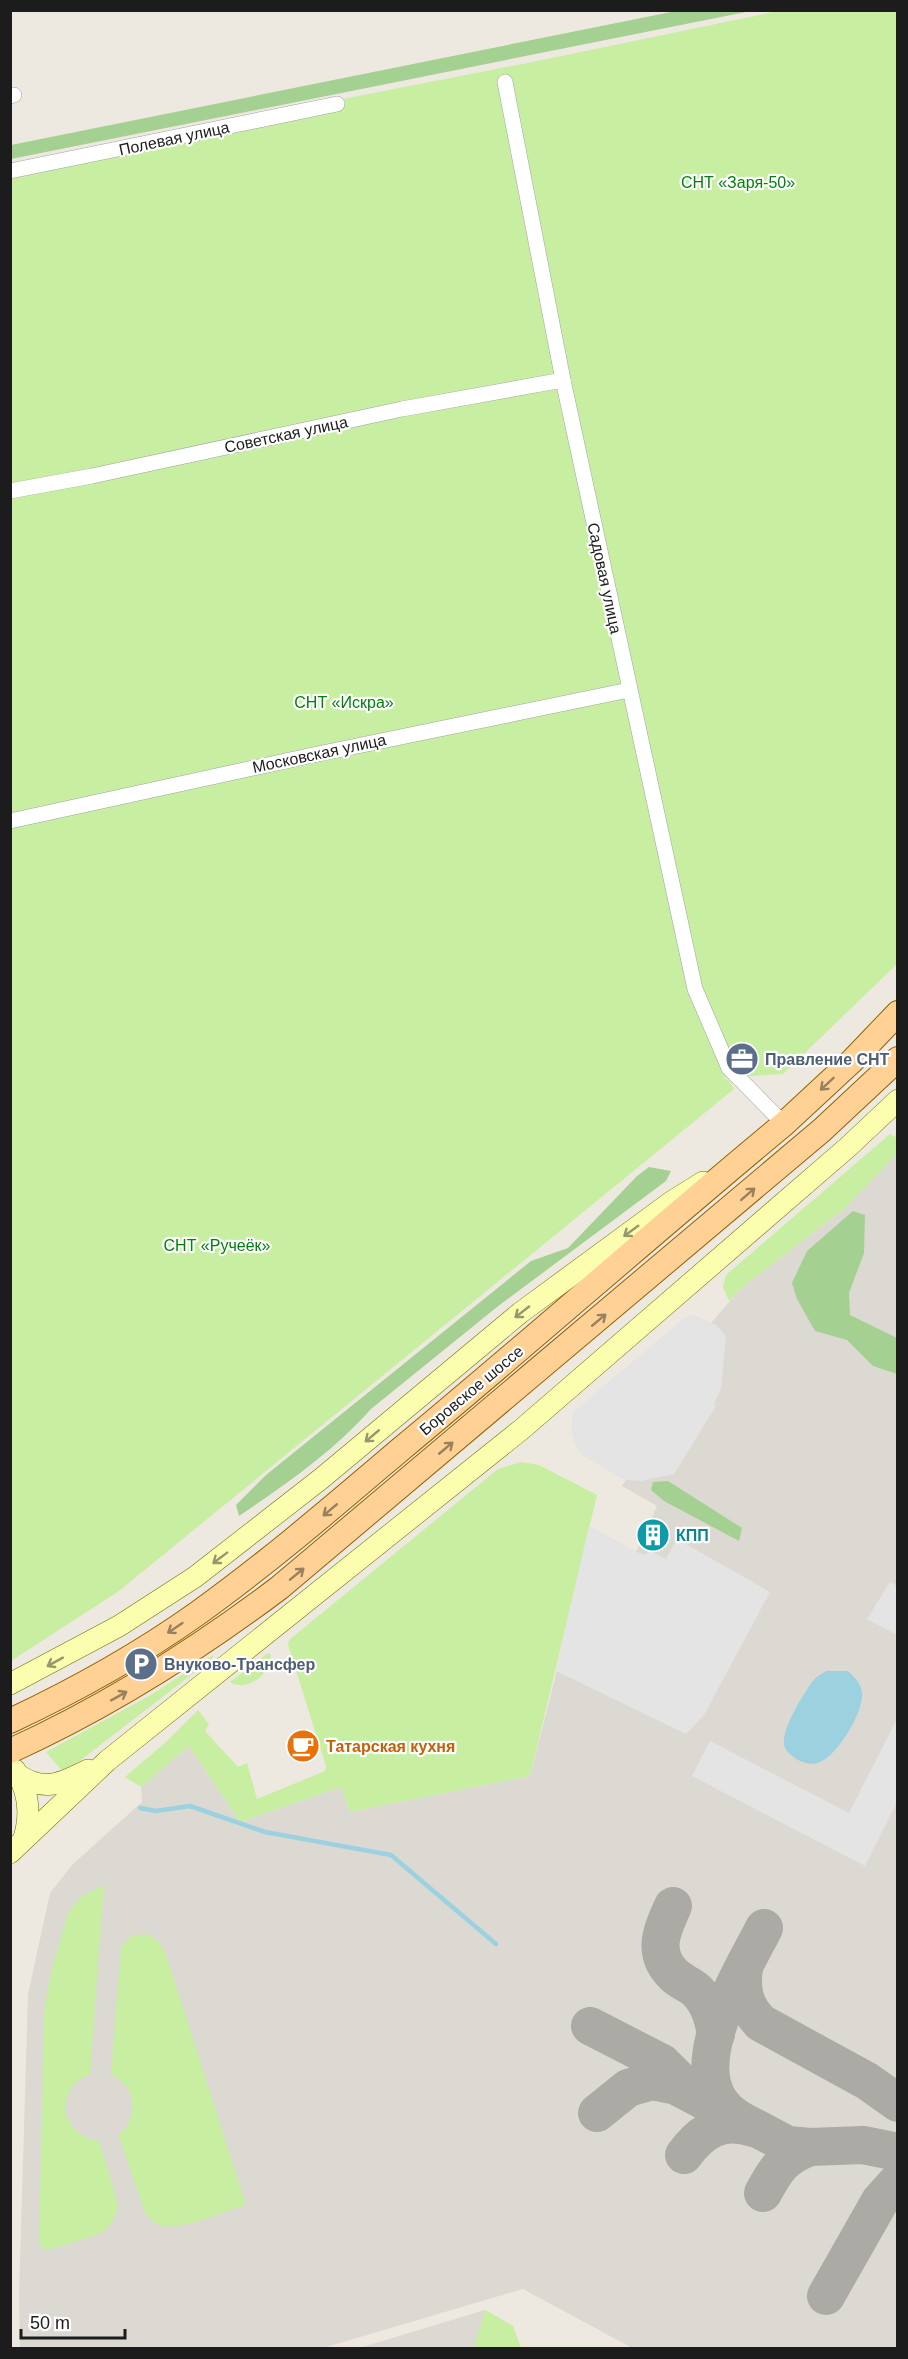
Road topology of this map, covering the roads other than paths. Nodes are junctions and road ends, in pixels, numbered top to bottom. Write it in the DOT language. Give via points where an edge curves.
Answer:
graph roads {
  1 [pos="505,82"];
  2 [pos="337,104"];
  3 [pos="10,171"];
  4 [pos="563,380"];
  5 [pos="10,492"];
  6 [pos="629,690"];
  7 [pos="10,821"];
  8 [pos="897,1013"];
  9 [pos="897,1059"];
  10 [pos="897,1100"];
  11 [pos="784,1124"];
  12 [pos="733,1166"];
  13 [pos="10,1684"];
  14 [pos="10,1721"];
  15 [pos="10,1751"];
  16 [pos="105,1762"];
  17 [pos="14,1769"];
  18 [pos="17,1846"];
  1 -- 4 [label="street, Садовая улица"];
  2 -- 3 [label="street, Полевая улица"];
  4 -- 5 [label="street, Советская улица" via="402,409"];
  4 -- 6 [label="street, Садовая улица"];
  6 -- 7 [label="street, Московская улица"];
  6 -- 11 [label="street, Садовая улица" via="695,989 729,1068"];
  8 -- 11 [label="main road, Боровское шоссе, one-way"];
  15 -- 9 [label="main road, Боровское шоссе, one-way" via="135,1687 235,1621 314,1560 822,1130"];
  10 -- 16 [label="main road" via="848,1148 522,1429"];
  11 -- 12 [label="main road, Боровское шоссе"];
  12 -- 13 [label="main road, one-way" via="671,1202 520,1313 322,1478 195,1577 119,1626"];
  12 -- 14 [label="main road, Боровское шоссе, one-way" via="254,1571 196,1614 85,1684"];
  16 -- 17 [label="main road" via="54,1785 35,1784"];
  16 -- 18 [label="main road"];
  17 -- 18 [label="main road" via="26,1794 28,1809"];
}
